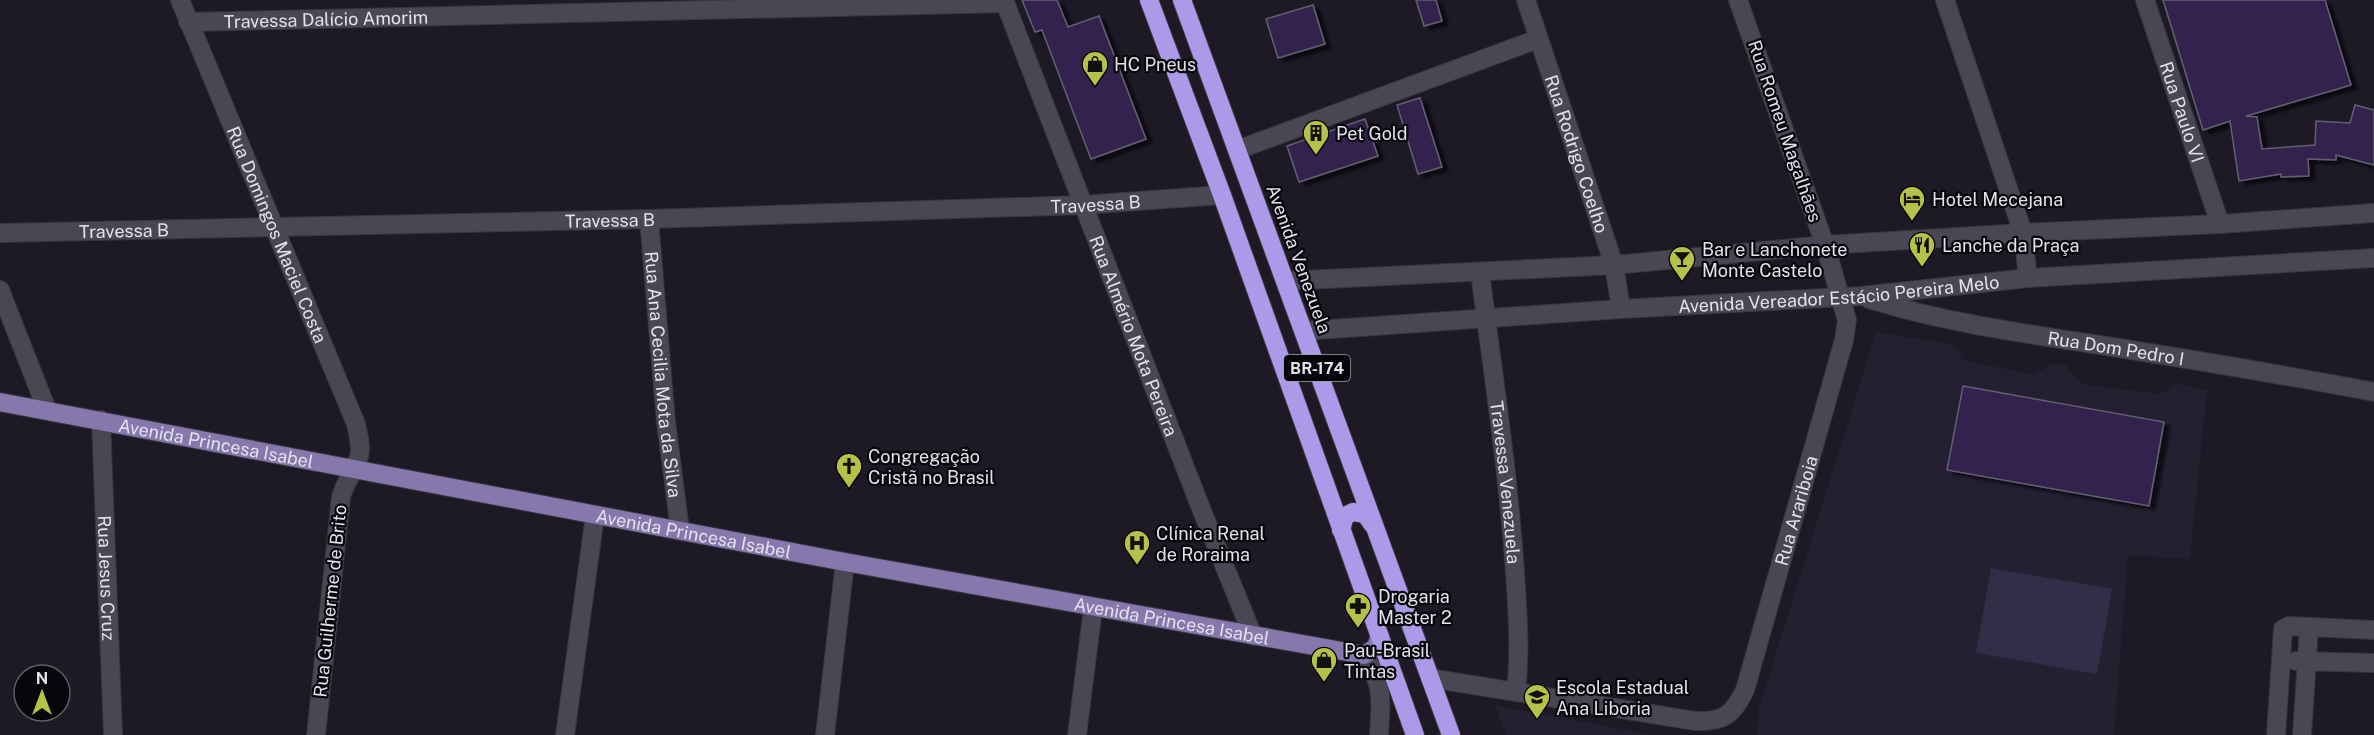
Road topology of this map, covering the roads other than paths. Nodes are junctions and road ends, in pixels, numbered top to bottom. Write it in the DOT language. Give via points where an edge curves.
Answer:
graph roads {
  1 [pos="180,0"];
  2 [pos="1149,0"];
  3 [pos="1182,0"];
  4 [pos="1526,0"];
  5 [pos="1738,0"];
  6 [pos="1945,0"];
  7 [pos="2145,0"];
  8 [pos="1004,1"];
  9 [pos="188,22"];
  10 [pos="1538,39"];
  11 [pos="1237,150"];
  12 [pos="1222,195"];
  13 [pos="1082,205"];
  14 [pos="2374,213"];
  15 [pos="649,219"];
  16 [pos="2220,224"];
  17 [pos="275,227"];
  18 [pos="0,233"];
  19 [pos="2023,233"];
  20 [pos="1825,245"];
  21 [pos="2374,258"];
  22 [pos="1614,265"];
  23 [pos="1480,272"];
  24 [pos="2028,278"];
  25 [pos="1285,281"];
  26 [pos="0,290"];
  27 [pos="1861,296"];
  28 [pos="1841,297"];
  29 [pos="1621,309"];
  30 [pos="1486,319"];
  31 [pos="1303,331"];
  32 [pos="2374,392"];
  33 [pos="0,402"];
  34 [pos="47,410"];
  35 [pos="101,420"];
  36 [pos="352,469"];
  37 [pos="595,515"];
  38 [pos="1376,529"];
  39 [pos="680,530"];
  40 [pos="1341,531"];
  41 [pos="845,562"];
  42 [pos="1093,608"];
  43 [pos="2309,627"];
  44 [pos="2374,630"];
  45 [pos="1253,636"];
  46 [pos="1380,637"];
  47 [pos="1364,655"];
  48 [pos="2279,660"];
  49 [pos="2307,661"];
  50 [pos="2374,663"];
  51 [pos="1430,678"];
  52 [pos="1516,692"];
  53 [pos="113,735"];
  54 [pos="316,735"];
  55 [pos="565,735"];
  56 [pos="825,735"];
  57 [pos="1077,735"];
  58 [pos="1379,735"];
  59 [pos="1415,735"];
  60 [pos="1451,735"];
  61 [pos="2276,735"];
  62 [pos="2302,735"];
  1 -- 9 [label="street, Rua Domingos Maciel Costa"];
  2 -- 12 [label="highway, BR-174"];
  3 -- 11 [label="highway, Avenida Venezuela / BR-174"];
  4 -- 10 [label="street, Rua Rodrigo Coelho"];
  5 -- 20 [label="street, Rua Romeu Magalhães"];
  6 -- 19 [label="street"];
  7 -- 16 [label="street, Rua Paulo VI"];
  8 -- 9 [label="street, Travessa Dalício Amorim"];
  8 -- 13 [label="street, Rua Almério Mota Pereira"];
  9 -- 17 [label="street, Rua Domingos Maciel Costa"];
  10 -- 11 [label="street"];
  10 -- 22 [label="street, Rua Rodrigo Coelho"];
  11 -- 25 [label="highway, Avenida Venezuela / BR-174"];
  12 -- 13 [label="street, Travessa B"];
  12 -- 40 [label="highway, BR-174"];
  13 -- 15 [label="street, Travessa B"];
  13 -- 45 [label="street, Rua Almério Mota Pereira"];
  14 -- 16 [label="street"];
  15 -- 17 [label="street, Travessa B"];
  15 -- 39 [label="street, Rua Ana Cecilia Mota da Silva" via="666,422"];
  16 -- 19 [label="street"];
  17 -- 18 [label="street, Travessa B"];
  17 -- 36 [label="street, Rua Domingos Maciel Costa" via="356,424 360,446"];
  19 -- 20 [label="street"];
  19 -- 24 [label="street"];
  20 -- 22 [label="street"];
  20 -- 28 [label="street, Rua Romeu Magalhães"];
  21 -- 24 [label="street, Avenida Vereador Estácio Pereira Melo"];
  22 -- 23 [label="street"];
  22 -- 29 [label="street, Rua Rodrigo Coelho"];
  23 -- 25 [label="street"];
  23 -- 30 [label="street, Travessa Venezuela"];
  24 -- 27 [label="street, Avenida Vereador Estácio Pereira Melo"];
  25 -- 31 [label="highway, Avenida Venezuela / BR-174"];
  26 -- 34 [label="street"];
  27 -- 28 [label="street, Avenida Vereador Estácio Pereira Melo"];
  27 -- 32 [label="street, Rua Dom Pedro I" via="1930,316"];
  28 -- 29 [label="street, Avenida Vereador Estácio Pereira Melo"];
  28 -- 52 [label="street, Rua Arariboia" via="1847,320 1844,340 1745,690 1735,709 1713,722 1695,721"];
  29 -- 30 [label="street, Avenida Vereador Estácio Pereira Melo"];
  30 -- 31 [label="street, Avenida Vereador Estácio Pereira Melo"];
  30 -- 52 [label="street, Travessa Venezuela" via="1511,520 1516,585"];
  31 -- 38 [label="highway, Avenida Venezuela / BR-174"];
  33 -- 34 [label="main road, Avenida Princesa Isabel"];
  34 -- 35 [label="main road, Avenida Princesa Isabel"];
  35 -- 36 [label="main road, Avenida Princesa Isabel"];
  35 -- 53 [label="street, Rua Jesus Cruz"];
  36 -- 37 [label="main road, Avenida Princesa Isabel"];
  36 -- 54 [label="street, Rua Guilherme de Brito" via="341,497"];
  37 -- 39 [label="main road, Avenida Princesa Isabel"];
  37 -- 55 [label="street"];
  38 -- 40 [label="highway" via="1365,514 1353,512 1345,516"];
  38 -- 51 [label="highway, Avenida Venezuela / BR-174"];
  39 -- 41 [label="main road, Avenida Princesa Isabel"];
  40 -- 46 [label="highway, BR-174"];
  41 -- 42 [label="main road, Avenida Princesa Isabel"];
  41 -- 56 [label="street"];
  42 -- 45 [label="main road, Avenida Princesa Isabel"];
  42 -- 57 [label="street"];
  43 -- 44 [label="street"];
  43 -- 48 [label="street" via="2283,629"];
  43 -- 49 [label="street"];
  45 -- 47 [label="main road, Avenida Princesa Isabel"];
  46 -- 47 [label="main road" via="1375,648"];
  46 -- 59 [label="highway, BR-174"];
  47 -- 58 [label="street" via="1376,674 1381,696"];
  48 -- 49 [label="street"];
  48 -- 61 [label="street"];
  49 -- 50 [label="street"];
  49 -- 62 [label="street"];
  51 -- 52 [label="street"];
  51 -- 60 [label="highway, Avenida Venezuela / BR-174"];
}
